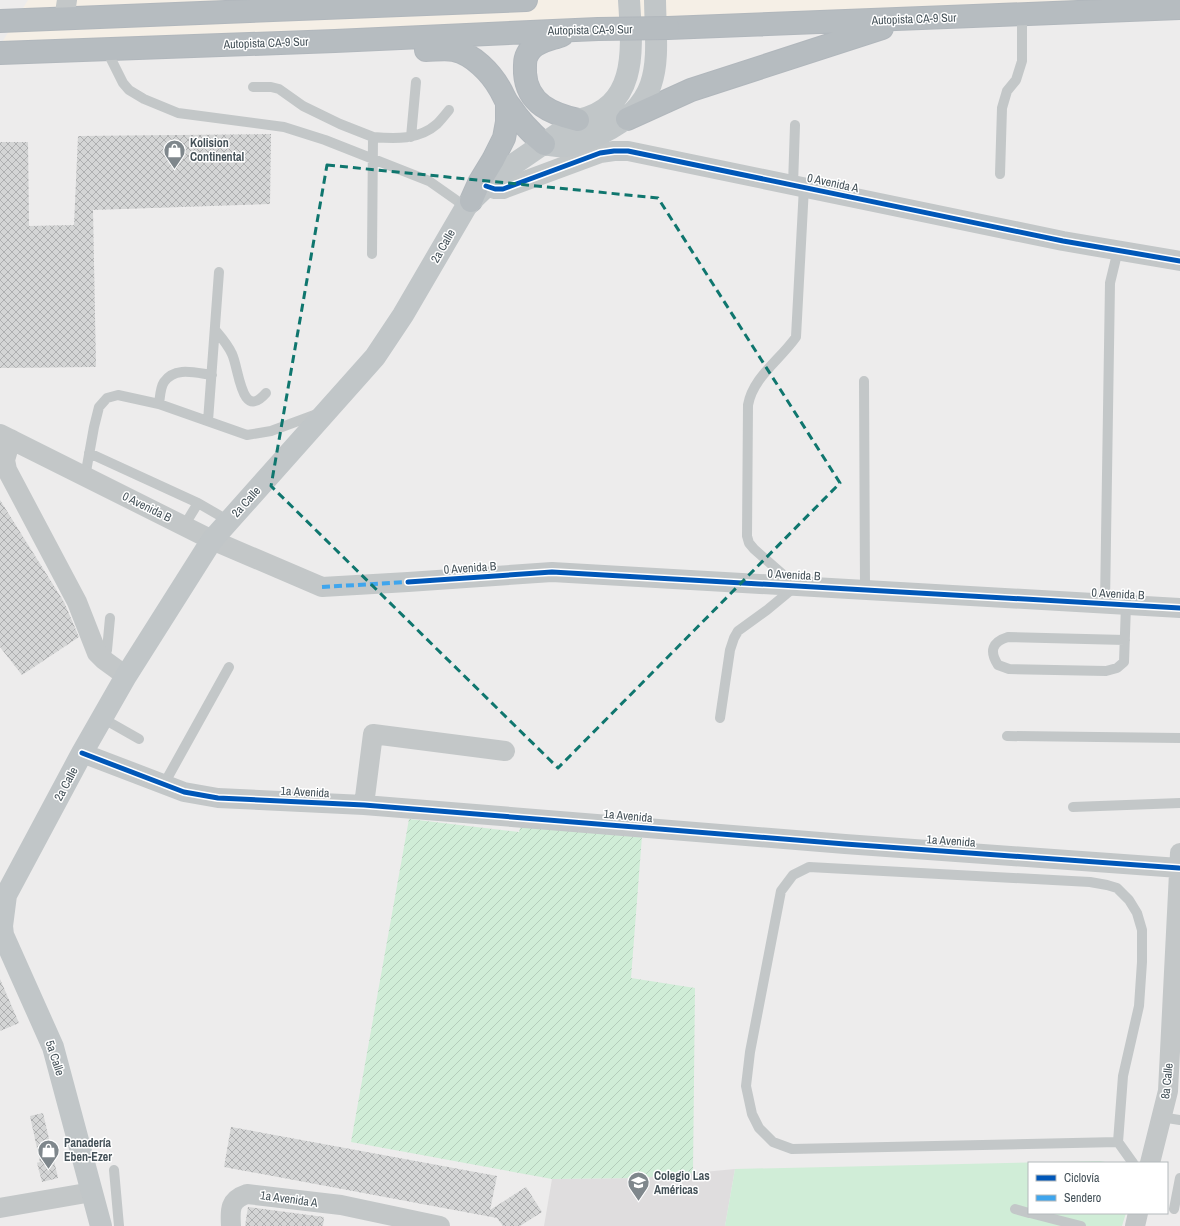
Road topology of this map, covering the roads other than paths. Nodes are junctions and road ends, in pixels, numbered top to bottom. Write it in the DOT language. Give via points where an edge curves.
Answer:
graph roads {
  1 [pos="270,0"];
  2 [pos="526,0"];
  3 [pos="629,0"];
  4 [pos="655,0"];
  5 [pos="1180,8"];
  6 [pos="65,9"];
  7 [pos="194,14"];
  8 [pos="1022,15"];
  9 [pos="907,20"];
  10 [pos="0,21"];
  11 [pos="590,29"];
  12 [pos="335,41"];
  13 [pos="106,49"];
  14 [pos="0,53"];
  15 [pos="416,82"];
  16 [pos="253,87"];
  17 [pos="507,103"];
  18 [pos="450,110"];
  19 [pos="627,119"];
  20 [pos="578,120"];
  21 [pos="795,125"];
  22 [pos="373,137"];
  23 [pos="411,137"];
  24 [pos="544,144"];
  25 [pos="373,159"];
  26 [pos="1000,174"];
  27 [pos="799,186"];
  28 [pos="474,198"];
  29 [pos="1118,250"];
  30 [pos="372,254"];
  31 [pos="1180,261"];
  32 [pos="219,272"];
  33 [pos="216,331"];
  34 [pos="212,375"];
  35 [pos="864,381"];
  36 [pos="266,393"];
  37 [pos="159,404"];
  38 [pos="329,410"];
  39 [pos="208,421"];
  40 [pos="5,437"];
  41 [pos="89,453"];
  42 [pos="85,477"];
  43 [pos="198,504"];
  44 [pos="229,521"];
  45 [pos="184,526"];
  46 [pos="212,540"];
  47 [pos="796,586"];
  48 [pos="865,590"];
  49 [pos="1105,603"];
  50 [pos="1126,605"];
  51 [pos="1180,608"];
  52 [pos="110,618"];
  53 [pos="1125,640"];
  54 [pos="104,660"];
  55 [pos="230,667"];
  56 [pos="126,676"];
  57 [pos="102,718"];
  58 [pos="720,718"];
  59 [pos="1007,736"];
  60 [pos="1180,738"];
  61 [pos="139,739"];
  62 [pos="504,751"];
  63 [pos="82,753"];
  64 [pos="164,784"];
  65 [pos="1180,803"];
  66 [pos="364,805"];
  67 [pos="1073,807"];
  68 [pos="1179,861"];
  69 [pos="3,898"];
  70 [pos="2,934"];
  71 [pos="1174,1089"];
  72 [pos="1171,1119"];
  73 [pos="1118,1142"];
  74 [pos="1132,1162"];
  75 [pos="1150,1162"];
  76 [pos="114,1170"];
  77 [pos="1180,1178"];
  78 [pos="92,1192"];
  79 [pos="0,1208"];
  80 [pos="1015,1209"];
  81 [pos="1174,1209"];
  82 [pos="1028,1212"];
  83 [pos="348,1213"];
  84 [pos="1034,1214"];
  85 [pos="1138,1214"];
  86 [pos="101,1226"];
  87 [pos="119,1226"];
  88 [pos="231,1226"];
  89 [pos="440,1226"];
  90 [pos="1081,1226"];
  91 [pos="1135,1226"];
  1 -- 7 [label="highway"];
  2 -- 7 [label="highway"];
  3 -- 20 [label="main road, 2a Calle" via="629,71 623,88 604,110"];
  4 -- 19 [label="main road" via="656,64 649,92"];
  5 -- 8 [label="highway, Autopista CA-9 Sur"];
  6 -- 7 [label="highway"];
  6 -- 10 [label="highway"];
  8 -- 9 [label="highway, Autopista CA-9 Sur"];
  8 -- 26 [label="lane" via="1022,61 1002,108"];
  9 -- 11 [label="highway, Autopista CA-9 Sur, bridge"];
  9 -- 19 [label="highway" via="691,90"];
  11 -- 12 [label="highway, Autopista CA-9 Sur"];
  11 -- 20 [label="highway" via="544,41 532,49 524,60 529,91 542,106 554,113"];
  12 -- 13 [label="highway, Autopista CA-9 Sur"];
  12 -- 17 [label="highway" via="381,53 446,49 463,53 491,77"];
  13 -- 14 [label="highway, Autopista CA-9 Sur"];
  13 -- 25 [label="lane" via="128,90 144,99 178,113 284,127"];
  15 -- 23 [label="lane"];
  16 -- 22 [label="lane" via="279,89 303,106"];
  17 -- 24 [label="highway" via="519,120"];
  17 -- 28 [label="highway" via="504,138 478,183"];
  18 -- 23 [label="lane" via="436,125"];
  19 -- 24 [label="main road" via="579,144 564,147"];
  20 -- 24 [label="main road, 2a Calle"];
  21 -- 27 [label="lane"];
  22 -- 23 [label="lane"];
  22 -- 25 [label="lane"];
  24 -- 28 [label="main road, 2a Calle" via="498,175"];
  25 -- 28 [label="lane"];
  25 -- 30 [label="lane"];
  27 -- 28 [label="street, 0 Avenida A" via="620,150 600,153"];
  27 -- 29 [label="street, 0 Avenida A"];
  27 -- 47 [label="lane" via="796,337 768,369 750,396 747,536 754,549"];
  28 -- 38 [label="main road, 2a Calle" via="375,357"];
  29 -- 31 [label="street, 0 Avenida A"];
  29 -- 49 [label="lane" via="1110,283"];
  32 -- 33 [label="lane"];
  33 -- 34 [label="lane"];
  33 -- 36 [label="lane" via="233,355 240,384 249,400 257,402"];
  34 -- 37 [label="lane" via="186,371 172,375 163,383"];
  34 -- 39 [label="lane"];
  35 -- 48 [label="lane"];
  37 -- 39 [label="lane"];
  37 -- 41 [label="lane" via="118,395 107,398 99,407"];
  38 -- 39 [label="lane" via="271,431 247,435"];
  38 -- 44 [label="main road, 2a Calle"];
  40 -- 42 [label="street, 0 Avenida B"];
  40 -- 54 [label="street" via="7,470 77,602 97,653"];
  41 -- 42 [label="lane"];
  41 -- 43 [label="lane"];
  42 -- 45 [label="street, 0 Avenida B"];
  43 -- 44 [label="lane"];
  43 -- 45 [label="lane"];
  44 -- 46 [label="main road, 2a Calle"];
  45 -- 46 [label="street, 0 Avenida B"];
  46 -- 47 [label="street, 0 Avenida B" via="322,587 552,572"];
  46 -- 56 [label="main road, 2a Calle"];
  47 -- 48 [label="street, 0 Avenida B"];
  47 -- 58 [label="lane" via="738,631 730,650"];
  48 -- 49 [label="street, 0 Avenida B"];
  49 -- 50 [label="street, 0 Avenida B"];
  50 -- 51 [label="street, 0 Avenida B"];
  50 -- 53 [label="lane"];
  52 -- 54 [label="lane"];
  53 -- 53 [label="lane" via="1124,662 1117,668 1106,671 1009,669 998,665 994,660 996,642 1008,637"];
  54 -- 56 [label="street"];
  55 -- 64 [label="lane"];
  56 -- 57 [label="main road, 2a Calle"];
  57 -- 61 [label="lane"];
  57 -- 63 [label="main road, 2a Calle"];
  59 -- 60 [label="lane"];
  62 -- 66 [label="street" via="373,734"];
  63 -- 64 [label="street, 1a Avenida"];
  63 -- 69 [label="main road, 2a Calle"];
  64 -- 66 [label="street, 1a Avenida" via="184,792 218,798"];
  65 -- 67 [label="lane"];
  66 -- 68 [label="street, 1a Avenida" via="837,843"];
  68 -- 71 [label="street, 8a Calle"];
  69 -- 70 [label="main road, 5a Calle"];
  70 -- 78 [label="main road, 5a Calle" via="53,1047"];
  71 -- 72 [label="street, 8a Calle"];
  72 -- 75 [label="street, 8a Calle"];
  73 -- 73 [label="lane" via="792,1149 772,1142 759,1128 752,1114 746,1086 750,1052 781,891 793,875 809,868 1090,882 1117,888 1137,913 1142,930 1139,1006 1123,1076"];
  73 -- 74 [label="lane"];
  76 -- 87 [label="lane"];
  77 -- 81 [label="lane"];
  78 -- 79 [label="street"];
  78 -- 86 [label="main road, 5a Calle"];
  80 -- 82 [label="lane"];
  83 -- 88 [label="street, 1a Avenida A" via="247,1194 232,1205"];
  83 -- 89 [label="street, 1a Avenida A"];
  84 -- 90 [label="lane"];
  85 -- 91 [label="street"];
}
